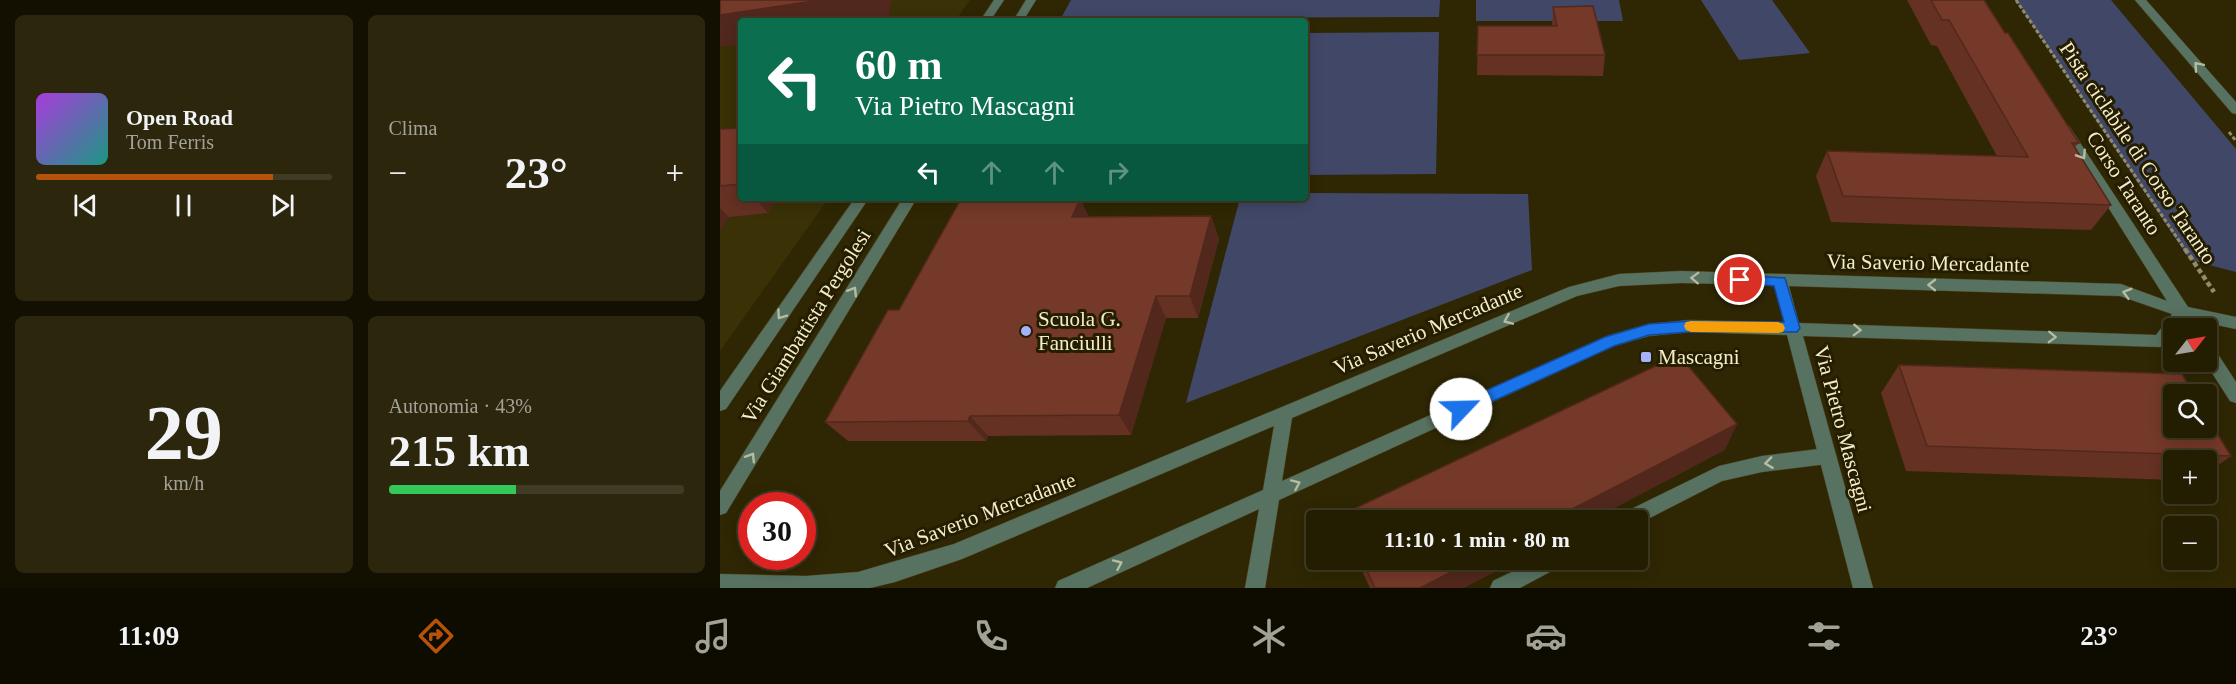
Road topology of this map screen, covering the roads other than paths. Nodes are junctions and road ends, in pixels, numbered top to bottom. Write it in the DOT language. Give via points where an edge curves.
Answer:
graph roads {
  1 [pos="999,0"];
  2 [pos="1031,0"];
  3 [pos="2140,0"];
  4 [pos="987,18"];
  5 [pos="1020,18"];
  6 [pos="2236,110"];
  7 [pos="2057,117"];
  8 [pos="860,201"];
  9 [pos="908,201"];
  10 [pos="1780,281"];
  11 [pos="2182,312"];
  12 [pos="2186,318"];
  13 [pos="2236,323"];
  14 [pos="1792,328"];
  15 [pos="2217,367"];
  16 [pos="2236,396"];
  17 [pos="720,404"];
  18 [pos="1284,415"];
  19 [pos="1827,456"];
  20 [pos="1270,495"];
  21 [pos="720,507"];
  22 [pos="1647,510"];
  23 [pos="1535,570"];
  24 [pos="720,584"];
  25 [pos="1065,588"];
  26 [pos="1255,588"];
  27 [pos="1500,588"];
  28 [pos="1863,588"];
  1 -- 4 [label="street"];
  2 -- 5 [label="street"];
  6 -- 3 [label="street, one-way"];
  7 -- 11 [label="street, Corso Taranto, one-way"];
  8 -- 17 [label="street, Via Giambattista Pergolesi, one-way"];
  21 -- 9 [label="street, Via Giambattista Pergolesi, one-way"];
  11 -- 10 [label="street, Via Saverio Mercadante, one-way" via="2121,290"];
  10 -- 14 [label="street, Via Pietro Mascagni"];
  10 -- 18 [label="street, Via Saverio Mercadante, one-way" via="1667,277 1586,287"];
  11 -- 12 [label="street, Corso Taranto"];
  11 -- 13 [label="street, Via Saverio Mercadante"];
  14 -- 11 [label="street, one-way" via="2160,341"];
  14 -- 19 [label="street, Via Pietro Mascagni"];
  20 -- 14 [label="street, one-way" via="1618,338 1679,327"];
  15 -- 16 [label="street"];
  18 -- 20 [label="street"];
  18 -- 24 [label="street, Via Saverio Mercadante" via="972,546 902,570 819,586"];
  19 -- 22 [label="street, one-way" via="1719,474"];
  19 -- 28 [label="street, Via Pietro Mascagni"];
  25 -- 20 [label="street, one-way"];
  20 -- 26 [label="street"];
  23 -- 27 [label="street"];
}
